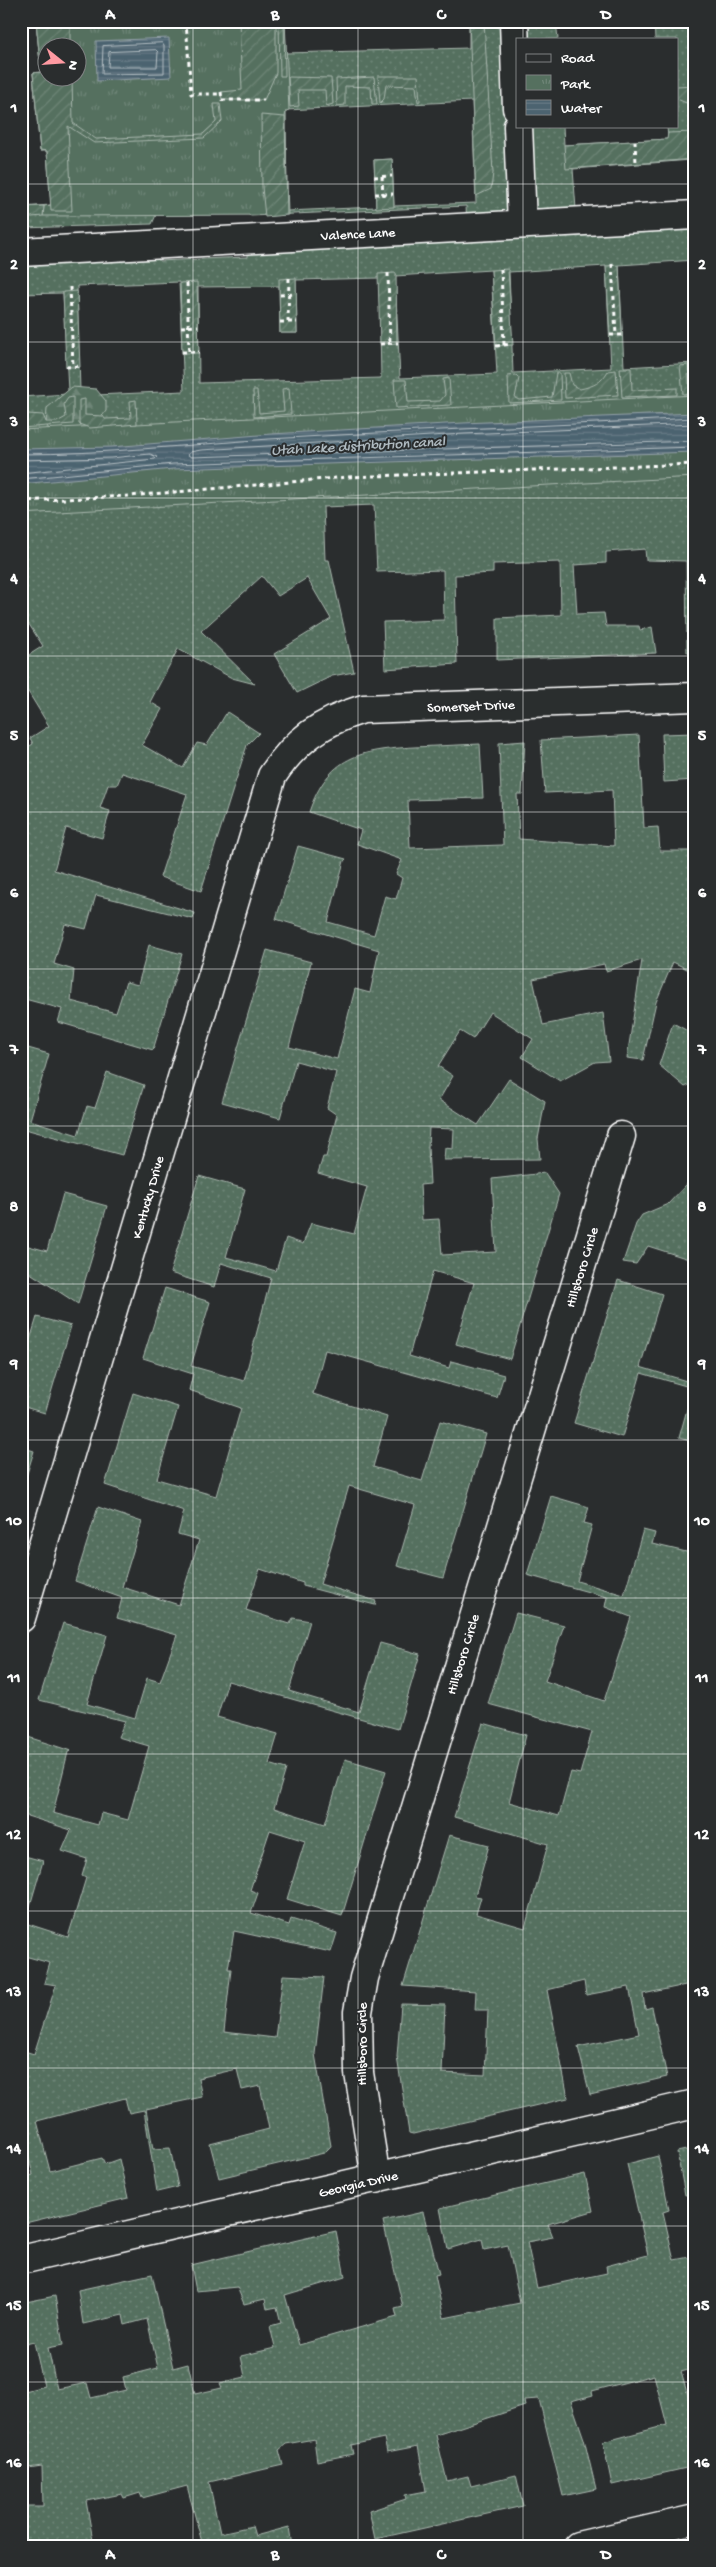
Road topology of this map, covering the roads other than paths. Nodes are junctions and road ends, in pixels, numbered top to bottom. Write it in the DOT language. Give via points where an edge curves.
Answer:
graph roads {
  1 [pos="514,21"];
  2 [pos="516,79"];
  3 [pos="518,128"];
  4 [pos="695,214"];
  5 [pos="522,224"];
  6 [pos="21,252"];
  7 [pos="695,697"];
  8 [pos="272,776"];
  9 [pos="620,1136"];
  10 [pos="21,1618"];
  11 [pos="695,2104"];
  12 [pos="376,2179"];
  13 [pos="21,2260"];
  14 [pos="695,2519"];
  15 [pos="578,2546"];
  1 -- 2 [label="street"];
  3 -- 5 [label="street"];
  4 -- 5 [label="street, Valence Lane"];
  5 -- 6 [label="street, Valence Lane"];
  7 -- 8 [label="street, Somerset Drive" via="363,709 340,716 311,733 288,752"];
  8 -- 10 [label="street, Kentucky Drive"];
  9 -- 12 [label="street, Hillsboro Circle" via="364,1978 358,2012 359,2073"];
  11 -- 12 [label="street, Georgia Drive"];
  12 -- 13 [label="street, Georgia Drive"];
  14 -- 15 [label="street"];
}
